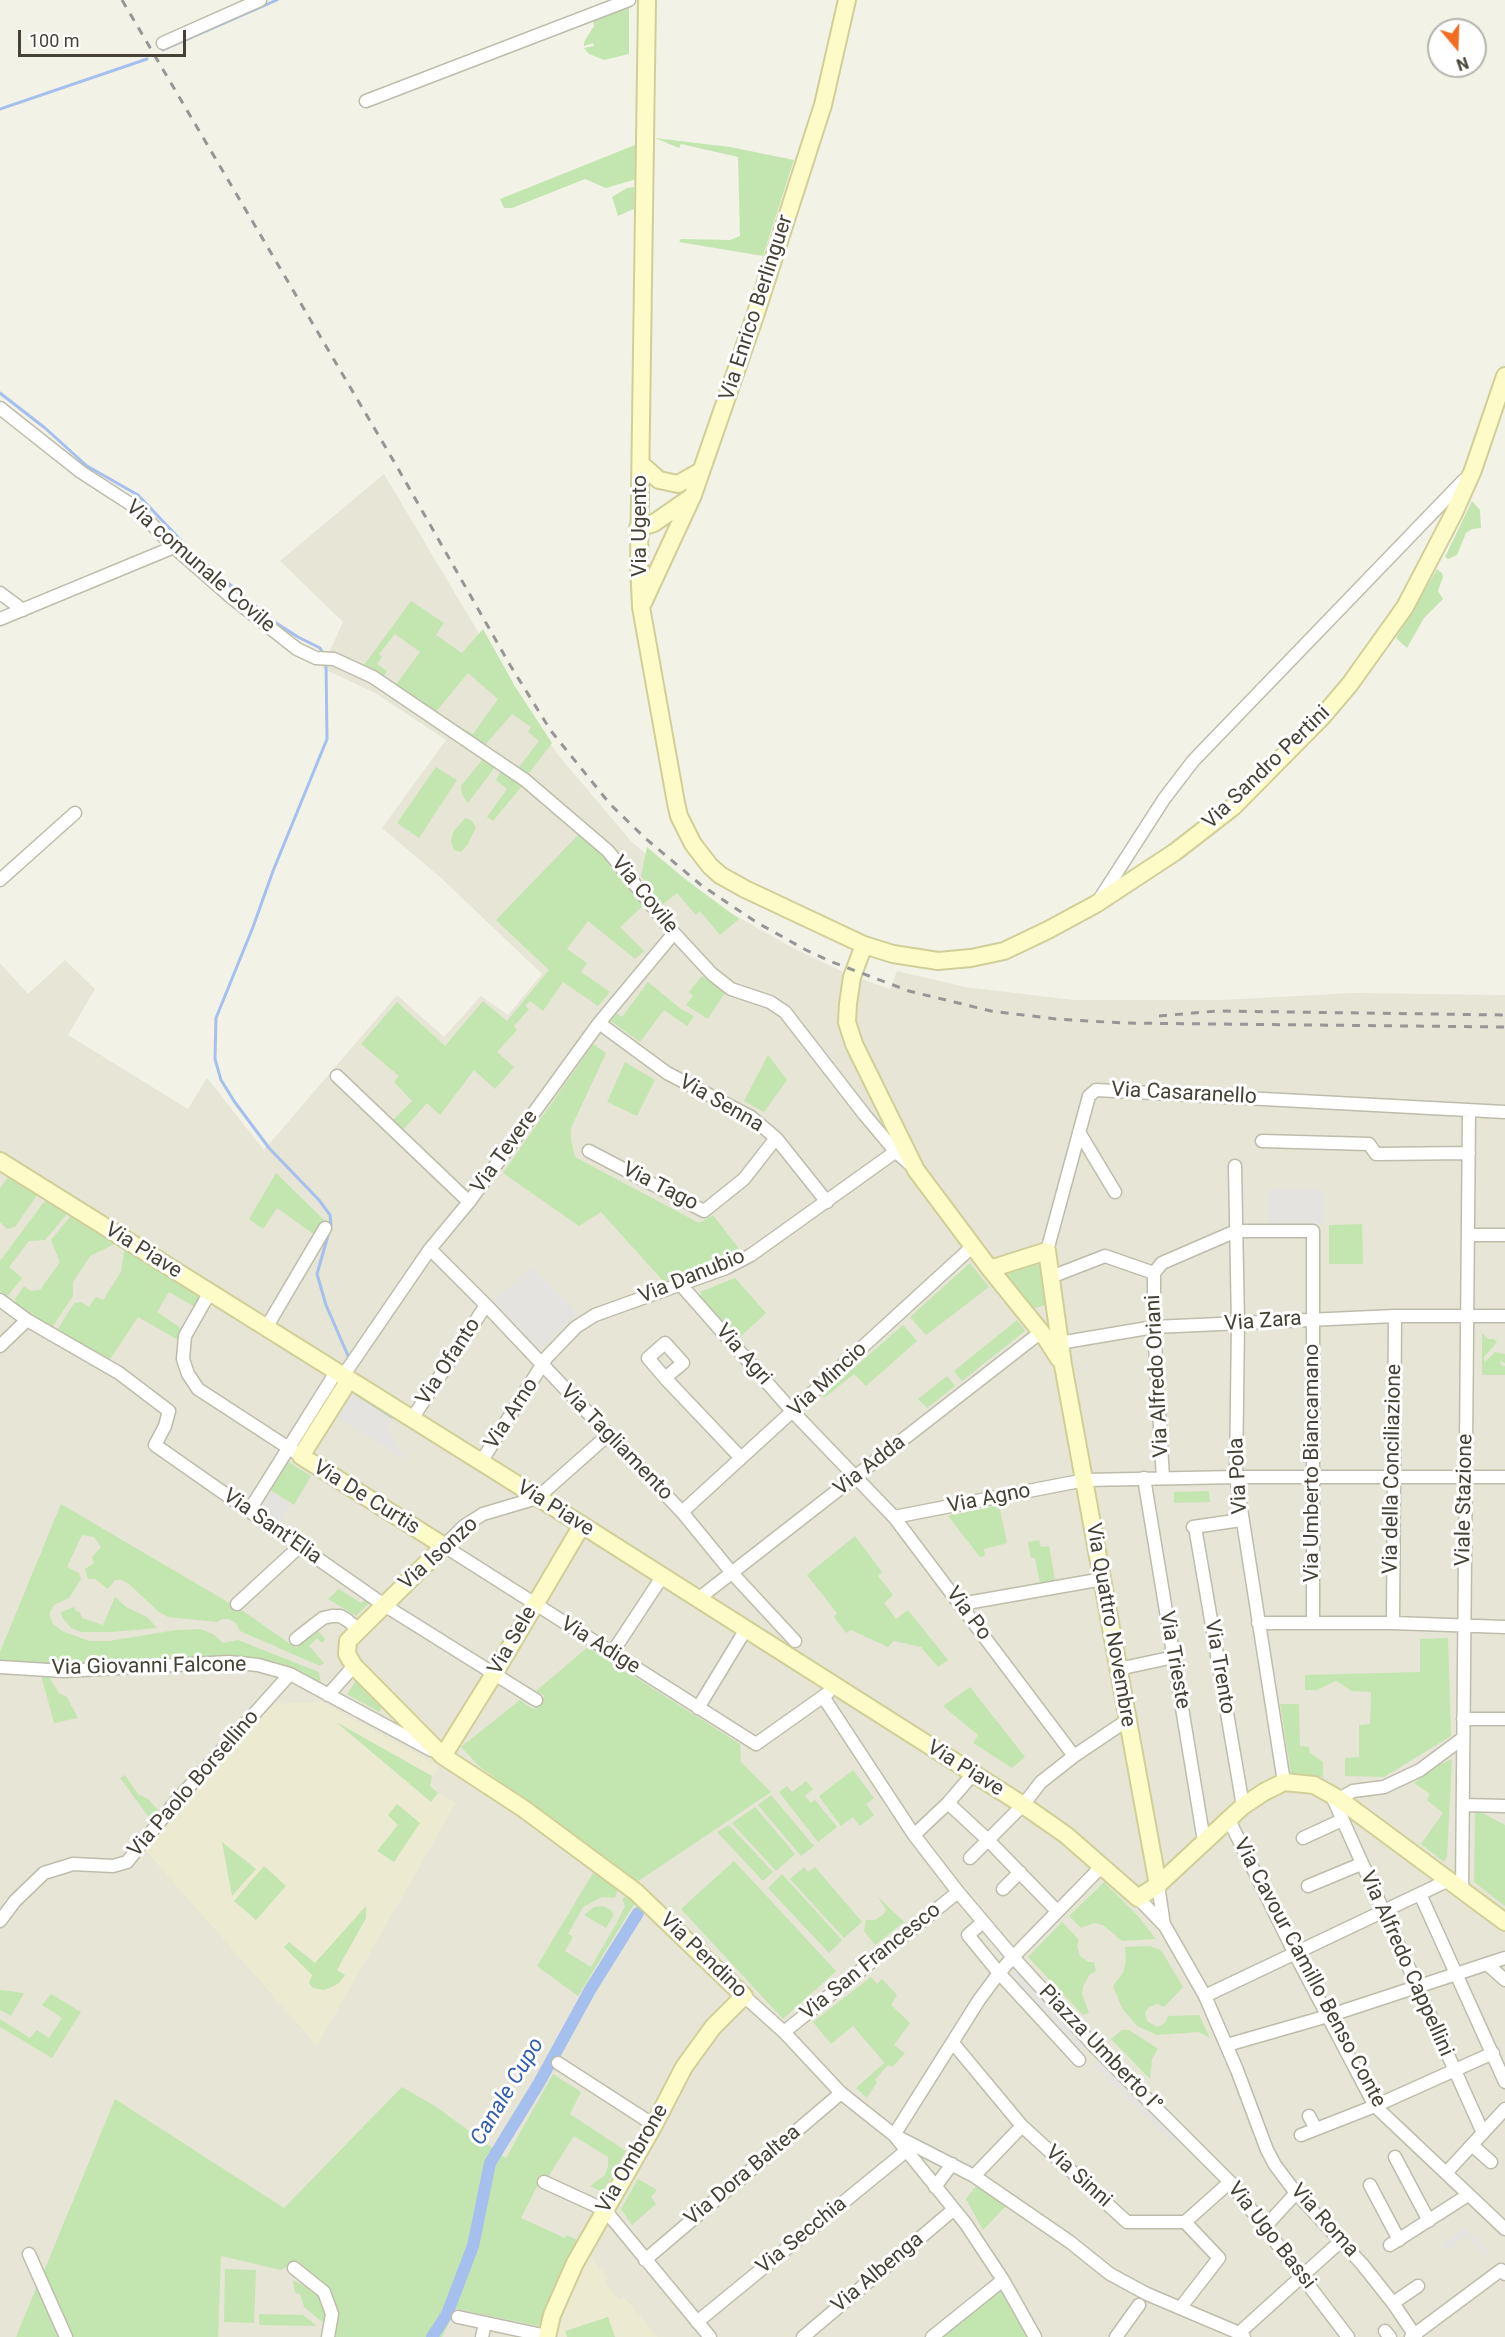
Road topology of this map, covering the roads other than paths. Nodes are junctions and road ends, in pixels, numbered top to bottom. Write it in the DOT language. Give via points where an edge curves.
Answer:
graph roads {
  1 [pos="260,0"];
  2 [pos="629,0"];
  3 [pos="647,0"];
  4 [pos="847,0"];
  5 [pos="163,43"];
  6 [pos="366,101"];
  7 [pos="1505,376"];
  8 [pos="0,408"];
  9 [pos="641,464"];
  10 [pos="1473,470"];
  11 [pos="701,471"];
  12 [pos="693,495"];
  13 [pos="638,528"];
  14 [pos="174,547"];
  15 [pos="0,593"];
  16 [pos="641,607"];
  17 [pos="23,610"];
  18 [pos="0,619"];
  19 [pos="334,659"];
  20 [pos="75,813"];
  21 [pos="0,880"];
  22 [pos="1096,904"];
  23 [pos="674,933"];
  24 [pos="864,945"];
  25 [pos="599,1023"];
  26 [pos="337,1076"];
  27 [pos="1469,1110"];
  28 [pos="1500,1112"];
  29 [pos="1079,1132"];
  30 [pos="776,1138"];
  31 [pos="1262,1141"];
  32 [pos="900,1148"];
  33 [pos="589,1151"];
  34 [pos="1469,1153"];
  35 [pos="0,1161"];
  36 [pos="1235,1166"];
  37 [pos="1115,1192"];
  38 [pos="469,1202"];
  39 [pos="827,1202"];
  40 [pos="325,1228"];
  41 [pos="1236,1231"];
  42 [pos="1468,1235"];
  43 [pos="1505,1235"];
  44 [pos="973,1246"];
  45 [pos="430,1250"];
  46 [pos="1047,1251"];
  47 [pos="990,1269"];
  48 [pos="1154,1273"];
  49 [pos="1051,1277"];
  50 [pos="681,1285"];
  51 [pos="206,1299"];
  52 [pos="0,1300"];
  53 [pos="486,1305"];
  54 [pos="1055,1309"];
  55 [pos="1395,1316"];
  56 [pos="1467,1316"];
  57 [pos="1505,1316"];
  58 [pos="1029,1317"];
  59 [pos="1312,1318"];
  60 [pos="27,1320"];
  61 [pos="1238,1324"];
  62 [pos="1154,1327"];
  63 [pos="266,1328"];
  64 [pos="1041,1332"];
  65 [pos="1059,1342"];
  66 [pos="0,1346"];
  67 [pos="1063,1365"];
  68 [pos="542,1366"];
  69 [pos="343,1376"];
  70 [pos="665,1378"];
  71 [pos="793,1412"];
  72 [pos="412,1419"];
  73 [pos="608,1435"];
  74 [pos="295,1452"];
  75 [pos="741,1458"];
  76 [pos="481,1462"];
  77 [pos="856,1477"];
  78 [pos="1236,1477"];
  79 [pos="1315,1477"];
  80 [pos="1505,1477"];
  81 [pos="1144,1478"];
  82 [pos="1163,1478"];
  83 [pos="1392,1478"];
  84 [pos="1464,1478"];
  85 [pos="1085,1480"];
  86 [pos="537,1498"];
  87 [pos="249,1512"];
  88 [pos="682,1512"];
  89 [pos="894,1517"];
  90 [pos="1241,1520"];
  91 [pos="582,1525"];
  92 [pos="444,1546"];
  93 [pos="299,1547"];
  94 [pos="732,1573"];
  95 [pos="662,1577"];
  96 [pos="1103,1579"];
  97 [pos="698,1599"];
  98 [pos="237,1604"];
  99 [pos="534,1604"];
  100 [pos="961,1604"];
  101 [pos="384,1605"];
  102 [pos="1313,1622"];
  103 [pos="1258,1623"];
  104 [pos="1392,1623"];
  105 [pos="1463,1626"];
  106 [pos="1505,1627"];
  107 [pos="746,1629"];
  108 [pos="359,1630"];
  109 [pos="296,1639"];
  110 [pos="795,1641"];
  111 [pos="612,1653"];
  112 [pos="1174,1657"];
  113 [pos="350,1660"];
  114 [pos="0,1667"];
  115 [pos="1118,1669"];
  116 [pos="290,1674"];
  117 [pos="494,1674"];
  118 [pos="829,1692"];
  119 [pos="328,1695"];
  120 [pos="536,1700"];
  121 [pos="698,1708"];
  122 [pos="1463,1719"];
  123 [pos="1505,1719"];
  124 [pos="1126,1721"];
  125 [pos="1463,1738"];
  126 [pos="443,1756"];
  127 [pos="1074,1756"];
  128 [pos="973,1774"];
  129 [pos="1284,1782"];
  130 [pos="1335,1796"];
  131 [pos="948,1803"];
  132 [pos="1023,1805"];
  133 [pos="1463,1805"];
  134 [pos="1243,1806"];
  135 [pos="1505,1806"];
  136 [pos="1229,1820"];
  137 [pos="1342,1821"];
  138 [pos="914,1835"];
  139 [pos="1303,1838"];
  140 [pos="989,1840"];
  141 [pos="1204,1841"];
  142 [pos="970,1858"];
  143 [pos="1361,1864"];
  144 [pos="1102,1866"];
  145 [pos="1020,1872"];
  146 [pos="1158,1885"];
  147 [pos="1455,1885"];
  148 [pos="1308,1886"];
  149 [pos="1003,1889"];
  150 [pos="958,1892"];
  151 [pos="1420,1894"];
  152 [pos="1138,1898"];
  153 [pos="1057,1911"];
  154 [pos="1382,1911"];
  155 [pos="0,1921"];
  156 [pos="983,1922"];
  157 [pos="1505,1922"];
  158 [pos="1165,1926"];
  159 [pos="1294,1954"];
  160 [pos="1013,1957"];
  161 [pos="1505,1958"];
  162 [pos="1487,1964"];
  163 [pos="999,1973"];
  164 [pos="1456,1975"];
  165 [pos="1505,1980"];
  166 [pos="1416,1987"];
  167 [pos="744,1996"];
  168 [pos="1205,1996"];
  169 [pos="1328,2016"];
  170 [pos="784,2032"];
  171 [pos="954,2043"];
  172 [pos="1227,2045"];
  173 [pos="1493,2053"];
  174 [pos="1079,2060"];
  175 [pos="558,2063"];
  176 [pos="1453,2069"];
  177 [pos="1505,2082"];
  178 [pos="842,2093"];
  179 [pos="1375,2106"];
  180 [pos="1504,2114"];
  181 [pos="1309,2116"];
  182 [pos="654,2125"];
  183 [pos="1022,2126"];
  184 [pos="1316,2129"];
  185 [pos="1483,2133"];
  186 [pos="894,2135"];
  187 [pos="1301,2135"];
  188 [pos="1189,2139"];
  189 [pos="1472,2145"];
  190 [pos="906,2151"];
  191 [pos="1395,2157"];
  192 [pos="1491,2162"];
  193 [pos="951,2164"];
  194 [pos="1446,2173"];
  195 [pos="974,2176"];
  196 [pos="544,2182"];
  197 [pos="1230,2182"];
  198 [pos="1370,2185"];
  199 [pos="935,2187"];
  200 [pos="1296,2193"];
  201 [pos="1468,2195"];
  202 [pos="605,2210"];
  203 [pos="953,2210"];
  204 [pos="1429,2221"];
  205 [pos="1185,2222"];
  206 [pos="1264,2228"];
  207 [pos="1505,2229"];
  208 [pos="1342,2240"];
  209 [pos="29,2254"];
  210 [pos="645,2260"];
  211 [pos="294,2268"];
  212 [pos="1505,2274"];
  213 [pos="1302,2277"];
  214 [pos="1003,2280"];
  215 [pos="1418,2286"];
  216 [pos="1394,2303"];
  217 [pos="1139,2305"];
  218 [pos="1181,2307"];
  219 [pos="458,2317"];
  220 [pos="697,2322"];
  221 [pos="485,2323"];
  222 [pos="1241,2335"];
  223 [pos="547,2336"];
  224 [pos="1414,2336"];
  225 [pos="66,2337"];
  226 [pos="328,2337"];
  227 [pos="482,2337"];
  228 [pos="710,2337"];
  229 [pos="803,2337"];
  230 [pos="932,2337"];
  231 [pos="1035,2337"];
  232 [pos="1116,2337"];
  233 [pos="1348,2337"];
  1 -- 5 [label="street"];
  2 -- 6 [label="street"];
  3 -- 9 [label="street, Via Ugento"];
  4 -- 11 [label="street, Via Enrico Berlinguer" via="823,105"];
  7 -- 10 [label="street, Via Sandro Pertini"];
  8 -- 14 [label="street, Via comunale Covile" via="81,472 135,507"];
  9 -- 11 [label="street" via="660,480 678,484"];
  9 -- 13 [label="street, Via Ugento"];
  10 -- 22 [label="street" via="1193,761"];
  10 -- 22 [label="street, Via Sandro Pertini" via="1405,607 1322,717 1233,807 1175,852"];
  11 -- 12 [label="street, Via Enrico Berlinguer"];
  12 -- 13 [label="street" via="654,523"];
  12 -- 16 [label="street, Via Enrico Berlinguer"];
  13 -- 16 [label="street, Via Ugento"];
  14 -- 17 [label="street"];
  14 -- 19 [label="street, Via comunale Covile" via="297,649 316,658"];
  15 -- 17 [label="street"];
  16 -- 24 [label="street, Via Ugento" via="679,816 693,844 710,866 732,883"];
  17 -- 18 [label="street"];
  19 -- 23 [label="street, Via Covile" via="373,677 525,780 608,851"];
  20 -- 21 [label="street"];
  22 -- 24 [label="street, Via Sandro Pertini" via="1019,945 978,957 920,960"];
  23 -- 25 [label="street, Via Tevere"];
  23 -- 32 [label="street, Via Covile" via="731,989 770,1002 785,1012"];
  24 -- 32 [label="street" via="850,991 849,1031"];
  25 -- 30 [label="street, Via Senna" via="667,1073 751,1117"];
  25 -- 38 [label="street, Via Tevere"];
  26 -- 38 [label="street"];
  27 -- 28 [label="street, Via Casaranello"];
  27 -- 29 [label="street, Via Casaranello" via="1102,1089 1089,1096"];
  27 -- 34 [label="street, Viale Stazione"];
  29 -- 37 [label="street"];
  29 -- 46 [label="street, Via Casaranello"];
  30 -- 33 [label="street, Via Tago" via="744,1179 704,1210"];
  30 -- 39 [label="street, Via Senna"];
  31 -- 34 [label="street" via="1369,1144 1376,1154"];
  32 -- 39 [label="street, Via Danubio"];
  32 -- 44 [label="street, Via Covile"];
  34 -- 42 [label="street, Viale Stazione"];
  35 -- 63 [label="street, Via Piave"];
  36 -- 41 [label="street, Via Pola"];
  38 -- 45 [label="street, Via Tevere"];
  39 -- 50 [label="street, Via Danubio" via="751,1255"];
  40 -- 63 [label="street"];
  41 -- 48 [label="street" via="1162,1263"];
  41 -- 59 [label="street, Via Umberto Biancamano" via="1313,1231"];
  41 -- 61 [label="street, Via Pola"];
  42 -- 43 [label="street"];
  42 -- 56 [label="street, Viale Stazione"];
  44 -- 47 [label="street, Via Covile"];
  44 -- 71 [label="street, Via Mincio"];
  45 -- 53 [label="street, Via Tagliamento"];
  45 -- 69 [label="street, Via Tevere"];
  46 -- 47 [label="street"];
  46 -- 49 [label="street, Via Quattro Novembre"];
  47 -- 58 [label="street, Via Covile"];
  48 -- 49 [label="street" via="1105,1256"];
  48 -- 62 [label="street, Via Alfredo Oriani"];
  49 -- 54 [label="street, Via Quattro Novembre"];
  50 -- 68 [label="street, Via Danubio" via="595,1315 572,1329"];
  50 -- 71 [label="street, Via Agri"];
  51 -- 74 [label="street" via="185,1336 183,1359 188,1374 198,1389"];
  52 -- 60 [label="street"];
  53 -- 68 [label="street, Via Tagliamento"];
  53 -- 72 [label="street, Via Ofanto"];
  54 -- 58 [label="street"];
  54 -- 65 [label="street, Via Quattro Novembre"];
  55 -- 56 [label="street, Via Zara"];
  55 -- 59 [label="street, Via Zara"];
  55 -- 83 [label="street, Via della Conciliazione"];
  56 -- 57 [label="street, Via Zara"];
  56 -- 84 [label="street, Viale Stazione"];
  58 -- 64 [label="street, Via Quattro Novembre"];
  59 -- 61 [label="street, Via Zara"];
  59 -- 79 [label="street, Via Umberto Biancamano"];
  60 -- 66 [label="street"];
  60 -- 87 [label="street, Via Sant'Elia" via="118,1373 169,1412 155,1445"];
  61 -- 62 [label="street, Via Zara"];
  61 -- 78 [label="street, Via Pola"];
  62 -- 65 [label="street, Via Zara"];
  62 -- 82 [label="street, Via Alfredo Oriani"];
  63 -- 69 [label="street, Via Piave"];
  64 -- 67 [label="street, Via Quattro Novembre"];
  64 -- 77 [label="street, Via Adda"];
  65 -- 67 [label="street, Via Quattro Novembre"];
  67 -- 85 [label="street, Via Quattro Novembre"];
  68 -- 73 [label="street, Via Tagliamento"];
  68 -- 76 [label="street, Via Arno"];
  69 -- 72 [label="street, Via Piave"];
  69 -- 74 [label="street"];
  70 -- 75 [label="street"];
  71 -- 75 [label="street, Via Mincio"];
  71 -- 77 [label="street, Via Agri"];
  72 -- 76 [label="street, Via Piave"];
  73 -- 86 [label="street, Via Isonzo"];
  73 -- 88 [label="street, Via Tagliamento"];
  74 -- 87 [label="street"];
  74 -- 92 [label="street, Via De Curtis"];
  75 -- 88 [label="street, Via Mincio"];
  76 -- 86 [label="street, Via Piave"];
  77 -- 89 [label="street, Via Po"];
  77 -- 94 [label="street, Via Adda"];
  78 -- 79 [label="street, Via Agno"];
  78 -- 82 [label="street, Via Agno"];
  78 -- 90 [label="street, Via Pola"];
  79 -- 83 [label="street, Via Agno"];
  79 -- 102 [label="street, Via Umberto Biancamano"];
  80 -- 84 [label="street, Via Agno"];
  81 -- 82 [label="street, Via Agno"];
  81 -- 85 [label="street, Via Agno"];
  81 -- 112 [label="street, Via Trieste"];
  83 -- 84 [label="street, Via Agno"];
  83 -- 104 [label="street, Via della Conciliazione"];
  84 -- 105 [label="street, Viale Stazione"];
  85 -- 89 [label="street, Via Agno"];
  85 -- 96 [label="street, Via Quattro Novembre"];
  86 -- 91 [label="street, Via Piave"];
  86 -- 92 [label="street, Via Isonzo" via="483,1514"];
  87 -- 93 [label="street, Via Sant'Elia"];
  88 -- 94 [label="street, Via Tagliamento"];
  89 -- 100 [label="street, Via Po"];
  90 -- 103 [label="street, Via Pola"];
  90 -- 134 [label="street, Via Trento" via="1194,1527"];
  91 -- 95 [label="street, Via Piave"];
  91 -- 99 [label="street, Via Sele"];
  92 -- 99 [label="street, Via Adige"];
  92 -- 101 [label="street, Via Isonzo"];
  93 -- 98 [label="street"];
  93 -- 101 [label="street, Via Sant'Elia"];
  94 -- 97 [label="street, Via Adda"];
  94 -- 110 [label="street, Via Tagliamento"];
  95 -- 97 [label="street, Via Piave"];
  95 -- 111 [label="street"];
  96 -- 100 [label="street"];
  96 -- 115 [label="street, Via Quattro Novembre"];
  97 -- 107 [label="street, Via Piave"];
  99 -- 111 [label="street, Via Adige"];
  99 -- 117 [label="street, Via Sele"];
  100 -- 127 [label="street, Via Po"];
  101 -- 108 [label="street, Via Isonzo"];
  101 -- 117 [label="street, Via Sant'Elia"];
  102 -- 103 [label="street"];
  102 -- 104 [label="street"];
  103 -- 129 [label="street, Via Pola"];
  104 -- 105 [label="street"];
  105 -- 106 [label="street"];
  105 -- 122 [label="street, Viale Stazione"];
  107 -- 118 [label="street, Via Piave"];
  107 -- 121 [label="street"];
  108 -- 109 [label="street" via="340,1616 332,1616 323,1618"];
  108 -- 113 [label="street, Via Isonzo" via="348,1641"];
  111 -- 121 [label="street, Via Adige"];
  112 -- 115 [label="street"];
  112 -- 141 [label="street, Via Trieste"];
  113 -- 119 [label="street"];
  113 -- 126 [label="street, Via Pendino"];
  114 -- 116 [label="street, Via Giovanni Falcone" via="64,1671 229,1662"];
  115 -- 124 [label="street, Via Quattro Novembre"];
  116 -- 119 [label="street, Via Giovanni Falcone"];
  116 -- 155 [label="street, Via Paolo Borsellino" via="178,1798 127,1862 113,1866 73,1864 44,1873"];
  117 -- 120 [label="street, Via Sant'Elia"];
  117 -- 126 [label="street, Via Sele"];
  118 -- 121 [label="street, Via Adige" via="756,1743"];
  118 -- 128 [label="street, Via Piave"];
  118 -- 138 [label="street, Piazza Umberto I°"];
  119 -- 126 [label="street, Via Pendino"];
  122 -- 123 [label="street"];
  122 -- 125 [label="street, Viale Stazione"];
  124 -- 127 [label="street"];
  124 -- 146 [label="street, Via Quattro Novembre"];
  125 -- 130 [label="street" via="1420,1770 1384,1787"];
  125 -- 133 [label="street, Viale Stazione"];
  126 -- 167 [label="street, Via Pendino" via="524,1809 636,1892"];
  127 -- 132 [label="street" via="1041,1782"];
  128 -- 131 [label="street"];
  128 -- 132 [label="street, Via Piave"];
  129 -- 130 [label="street" via="1314,1785"];
  129 -- 134 [label="street"];
  130 -- 137 [label="street, Via Alfredo Cappellini"];
  130 -- 147 [label="street"];
  131 -- 138 [label="street"];
  131 -- 140 [label="street"];
  132 -- 140 [label="street"];
  132 -- 144 [label="street, Via Piave"];
  133 -- 135 [label="street"];
  133 -- 147 [label="street, Viale Stazione"];
  134 -- 136 [label="street"];
  136 -- 141 [label="street"];
  136 -- 159 [label="street, Via Cavour Camillo Benso Conte"];
  137 -- 139 [label="street"];
  137 -- 143 [label="street, Via Alfredo Cappellini"];
  138 -- 150 [label="street, Piazza Umberto I°"];
  140 -- 142 [label="street"];
  140 -- 145 [label="street"];
  141 -- 146 [label="street"];
  143 -- 148 [label="street"];
  143 -- 154 [label="street, Via Alfredo Cappellini"];
  144 -- 152 [label="street"];
  144 -- 153 [label="street"];
  145 -- 149 [label="street"];
  145 -- 153 [label="street"];
  146 -- 152 [label="street"];
  146 -- 158 [label="street"];
  147 -- 151 [label="street"];
  147 -- 157 [label="street"];
  150 -- 156 [label="street, Piazza Umberto I°"];
  150 -- 170 [label="street, Via San Francesco"];
  151 -- 154 [label="street"];
  151 -- 164 [label="street"];
  152 -- 158 [label="street"];
  153 -- 160 [label="street"];
  154 -- 159 [label="street"];
  154 -- 166 [label="street, Via Alfredo Cappellini"];
  156 -- 160 [label="street, Piazza Umberto I°"];
  156 -- 163 [label="street, Piazza Umberto I°" via="968,1935"];
  158 -- 168 [label="street"];
  159 -- 168 [label="street"];
  159 -- 169 [label="street, Via Cavour Camillo Benso Conte"];
  160 -- 163 [label="street"];
  160 -- 188 [label="street, Piazza Umberto I°" via="1102,2054"];
  161 -- 162 [label="street"];
  162 -- 164 [label="street"];
  162 -- 165 [label="street"];
  163 -- 171 [label="street"];
  163 -- 174 [label="street, Piazza Umberto I°"];
  164 -- 166 [label="street"];
  164 -- 173 [label="street"];
  166 -- 169 [label="street"];
  166 -- 176 [label="street, Via Alfredo Cappellini"];
  167 -- 170 [label="street, Via Pendino"];
  167 -- 182 [label="street, Via Ombrone" via="713,2027 684,2067"];
  168 -- 172 [label="street"];
  169 -- 172 [label="street"];
  169 -- 179 [label="street, Via Cavour Camillo Benso Conte"];
  170 -- 178 [label="street, Via Pendino"];
  171 -- 183 [label="street, Via Sinni"];
  171 -- 186 [label="street"];
  172 -- 200 [label="street, Via Roma" via="1267,2150"];
  173 -- 176 [label="street"];
  173 -- 177 [label="street"];
  175 -- 182 [label="street"];
  176 -- 179 [label="street"];
  176 -- 185 [label="street, Via Alfredo Cappellini"];
  178 -- 186 [label="street, Via Pendino"];
  178 -- 210 [label="street, Via Dora Baltea"];
  179 -- 184 [label="street"];
  179 -- 194 [label="street, Via Cavour Camillo Benso Conte"];
  180 -- 185 [label="street"];
  181 -- 184 [label="street"];
  182 -- 202 [label="street, Via Ombrone"];
  183 -- 195 [label="street"];
  183 -- 205 [label="street, Via Sinni" via="1127,2222"];
  184 -- 187 [label="street"];
  185 -- 189 [label="street"];
  186 -- 190 [label="street, Via Pendino"];
  186 -- 193 [label="street"];
  188 -- 197 [label="street, Via Ugo Bassi"];
  189 -- 192 [label="street"];
  189 -- 194 [label="street"];
  190 -- 199 [label="street, Via Pendino"];
  190 -- 220 [label="street, Via Secchia"];
  191 -- 204 [label="street"];
  193 -- 195 [label="street"];
  193 -- 199 [label="street"];
  194 -- 201 [label="street, Via Cavour Camillo Benso Conte"];
  195 -- 218 [label="street" via="1110,2274"];
  196 -- 202 [label="street"];
  197 -- 205 [label="street"];
  197 -- 206 [label="street, Via Ugo Bassi"];
  198 -- 204 [label="street" via="1394,2243"];
  199 -- 203 [label="street, Via Pendino"];
  200 -- 206 [label="street"];
  200 -- 208 [label="street, Via Roma"];
  201 -- 204 [label="street"];
  201 -- 207 [label="street, Via Cavour Camillo Benso Conte"];
  202 -- 210 [label="street"];
  202 -- 223 [label="street, Via Ombrone" via="575,2263"];
  203 -- 214 [label="street, Via Pendino"];
  203 -- 229 [label="street, Via Albenga"];
  205 -- 218 [label="street" via="1219,2259"];
  206 -- 213 [label="street, Via Ugo Bassi"];
  208 -- 213 [label="street"];
  208 -- 216 [label="street, Via Roma"];
  209 -- 225 [label="street"];
  210 -- 220 [label="street"];
  211 -- 226 [label="street" via="324,2292 332,2314"];
  212 -- 224 [label="street" via="1501,2270"];
  213 -- 222 [label="street"];
  213 -- 233 [label="street, Via Ugo Bassi"];
  214 -- 230 [label="street"];
  214 -- 231 [label="street, Via Pendino"];
  215 -- 216 [label="street"];
  216 -- 224 [label="street, Via Roma"];
  217 -- 232 [label="street"];
  218 -- 222 [label="street"];
  219 -- 221 [label="street"];
  220 -- 228 [label="street"];
  221 -- 223 [label="street"];
  221 -- 227 [label="street"];
}
